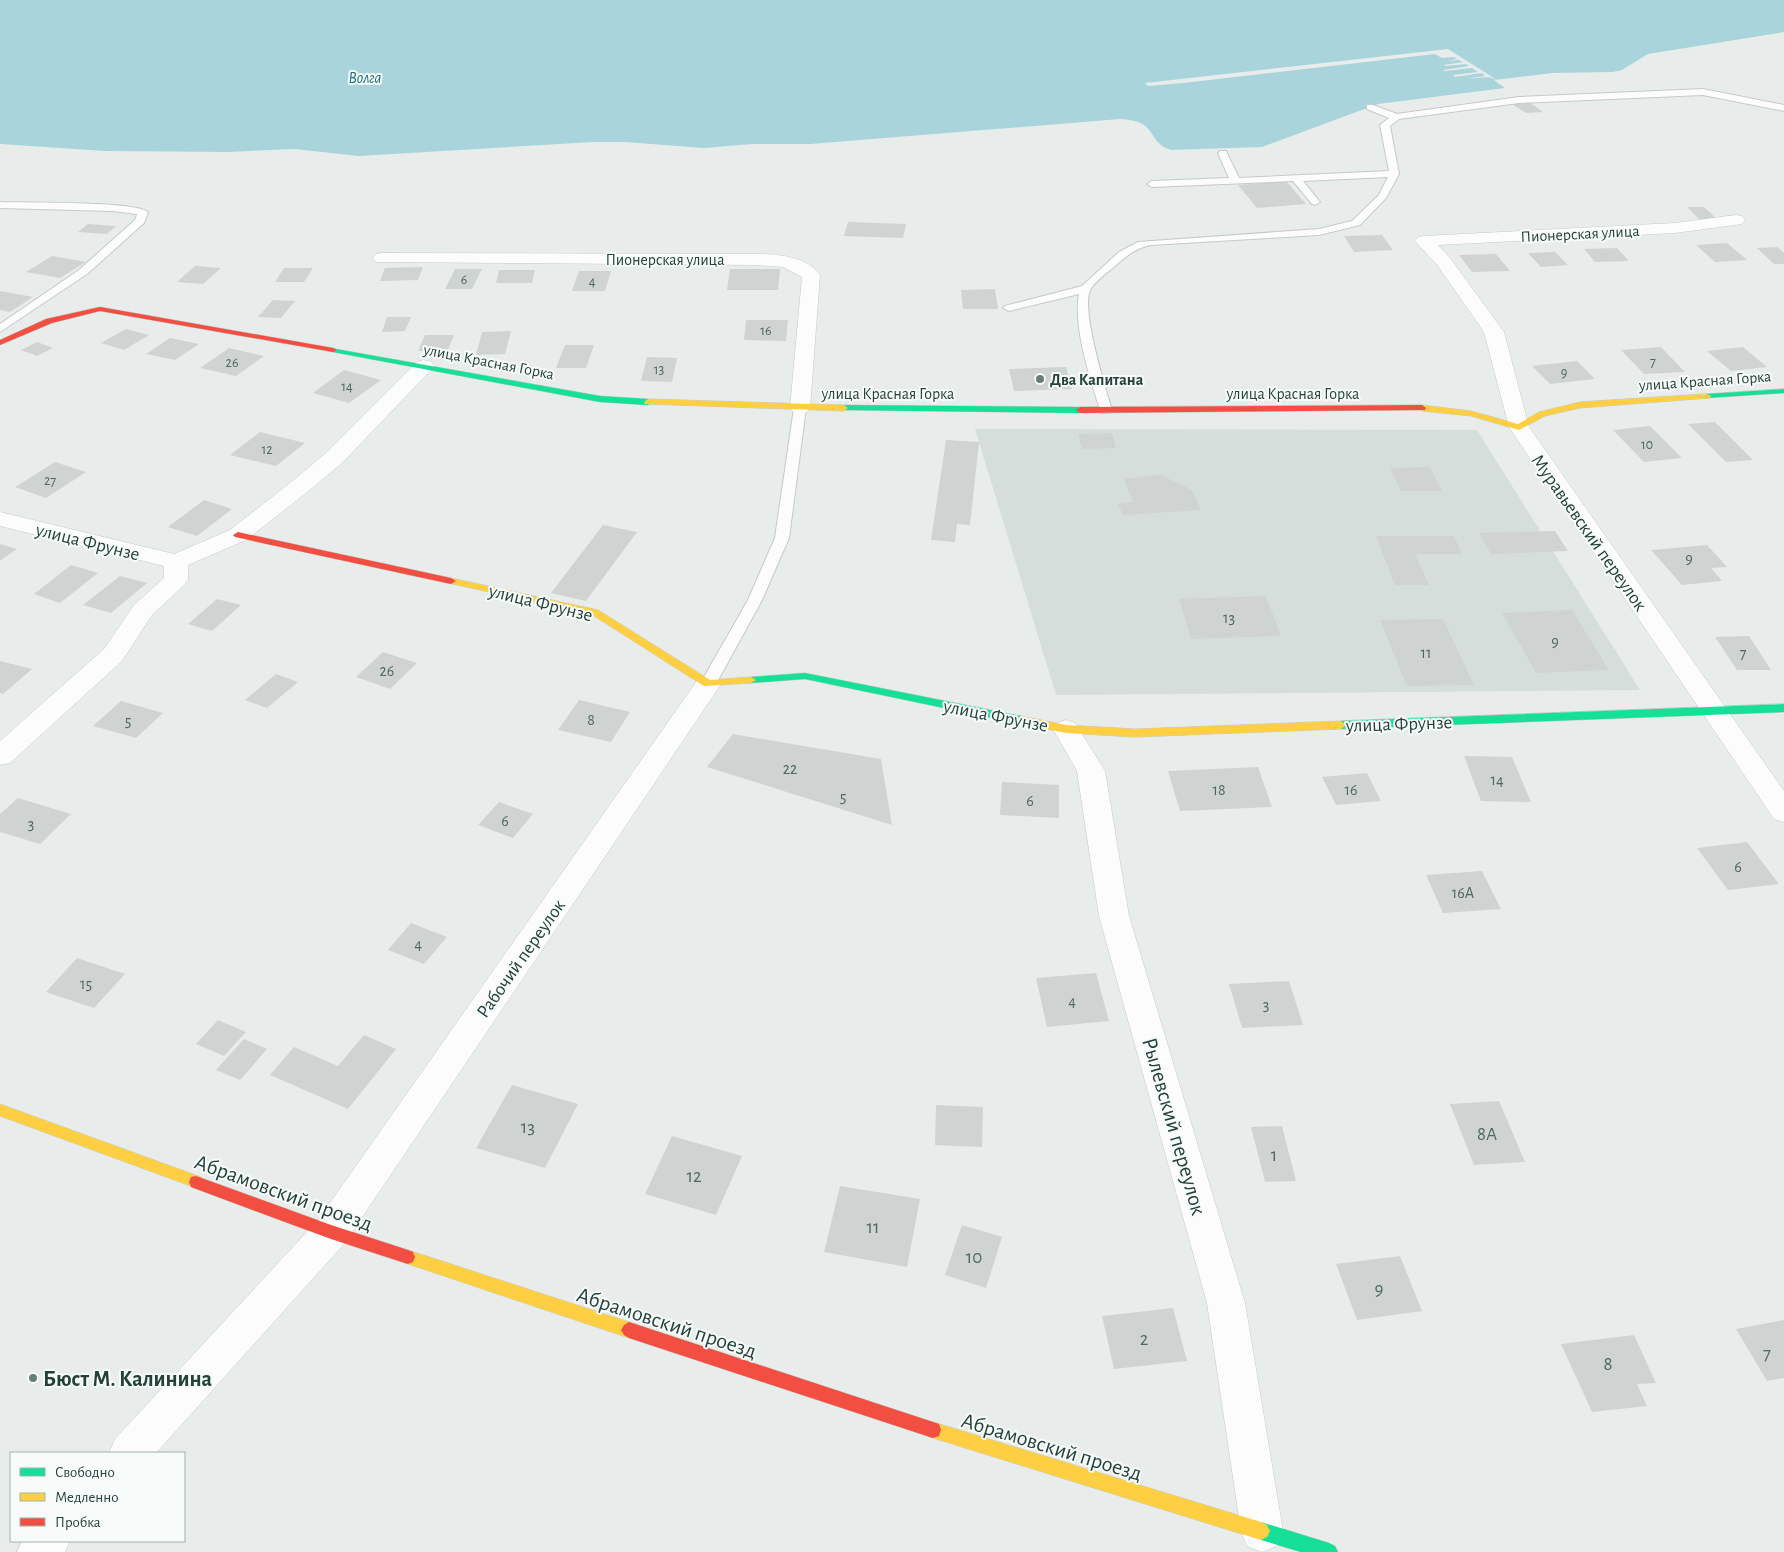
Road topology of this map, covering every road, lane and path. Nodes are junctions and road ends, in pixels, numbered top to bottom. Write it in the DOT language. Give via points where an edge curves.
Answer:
graph roads {
  1 [pos="1370,107"];
  2 [pos="1784,108"];
  3 [pos="1396,117"];
  4 [pos="1223,153"];
  5 [pos="1394,174"];
  6 [pos="1295,177"];
  7 [pos="1235,180"];
  8 [pos="1152,184"];
  9 [pos="1316,202"];
  10 [pos="0,205"];
  11 [pos="1736,220"];
  12 [pos="1424,240"];
  13 [pos="382,258"];
  14 [pos="1085,289"];
  15 [pos="1009,308"];
  16 [pos="0,329"];
  17 [pos="0,343"];
  18 [pos="424,366"];
  19 [pos="1784,391"];
  20 [pos="800,408"];
  21 [pos="1106,410"];
  22 [pos="1519,428"];
  23 [pos="0,520"];
  24 [pos="238,535"];
  25 [pos="176,562"];
  26 [pos="708,684"];
  27 [pos="1784,708"];
  28 [pos="1714,711"];
  29 [pos="1066,729"];
  30 [pos="0,756"];
  31 [pos="1784,812"];
  32 [pos="0,1110"];
  33 [pos="331,1232"];
  34 [pos="130,1452"];
  35 [pos="1262,1531"];
  36 [pos="48,1542"];
  37 [pos="38,1552"];
  38 [pos="1329,1552"];
  1 -- 3 [label="lane"];
  2 -- 3 [label="lane" via="1703,92 1519,100"];
  3 -- 5 [label="lane" via="1385,125"];
  4 -- 7 [label="lane"];
  5 -- 6 [label="lane"];
  5 -- 14 [label="lane" via="1383,196 1356,223 1319,232 1151,242 1134,246 1123,252"];
  6 -- 7 [label="lane"];
  6 -- 9 [label="lane"];
  7 -- 8 [label="lane"];
  10 -- 16 [label="lane" via="144,212 140,221 83,272"];
  11 -- 12 [label="street, Пионерская улица" via="1675,228"];
  12 -- 22 [label="street, Муравьевский переулок" via="1444,262 1494,332"];
  13 -- 20 [label="street, Пионерская улица" via="735,259 791,263 803,267 811,275"];
  14 -- 15 [label="lane"];
  14 -- 21 [label="lane" via="1083,309"];
  17 -- 18 [label="street, улица Красная Горка" via="26,328 73,312 100,309"];
  18 -- 20 [label="street, улица Красная Горка" via="600,399"];
  18 -- 24 [label="street" via="334,458"];
  19 -- 22 [label="street, улица Красная Горка" via="1580,405 1542,414"];
  20 -- 21 [label="street, улица Красная Горка"];
  20 -- 26 [label="lane" via="782,538 755,600"];
  21 -- 22 [label="street, улица Красная Горка" via="1437,408 1483,415"];
  22 -- 28 [label="street, Муравьевский переулок"];
  23 -- 25 [label="street, улица Фрунзе"];
  24 -- 25 [label="street"];
  24 -- 26 [label="street, улица Фрунзе" via="594,612"];
  25 -- 30 [label="street" via="176,580 143,610 113,655"];
  26 -- 29 [label="street, улица Фрунзе" via="805,676"];
  26 -- 33 [label="street, Рабочий переулок"];
  27 -- 28 [label="street, улица Фрунзе"];
  28 -- 29 [label="street, улица Фрунзе" via="1135,733"];
  28 -- 31 [label="street, Муравьевский переулок"];
  29 -- 35 [label="street, Рылевский переулок" via="1091,771 1114,916 1226,1303"];
  32 -- 33 [label="street, Абрамовский проезд"];
  33 -- 34 [label="street, Рабочий переулок"];
  33 -- 35 [label="street, Абрамовский проезд" via="916,1425"];
  35 -- 38 [label="street, Абрамовский проезд"];
  36 -- 37 [label="street"];
}
